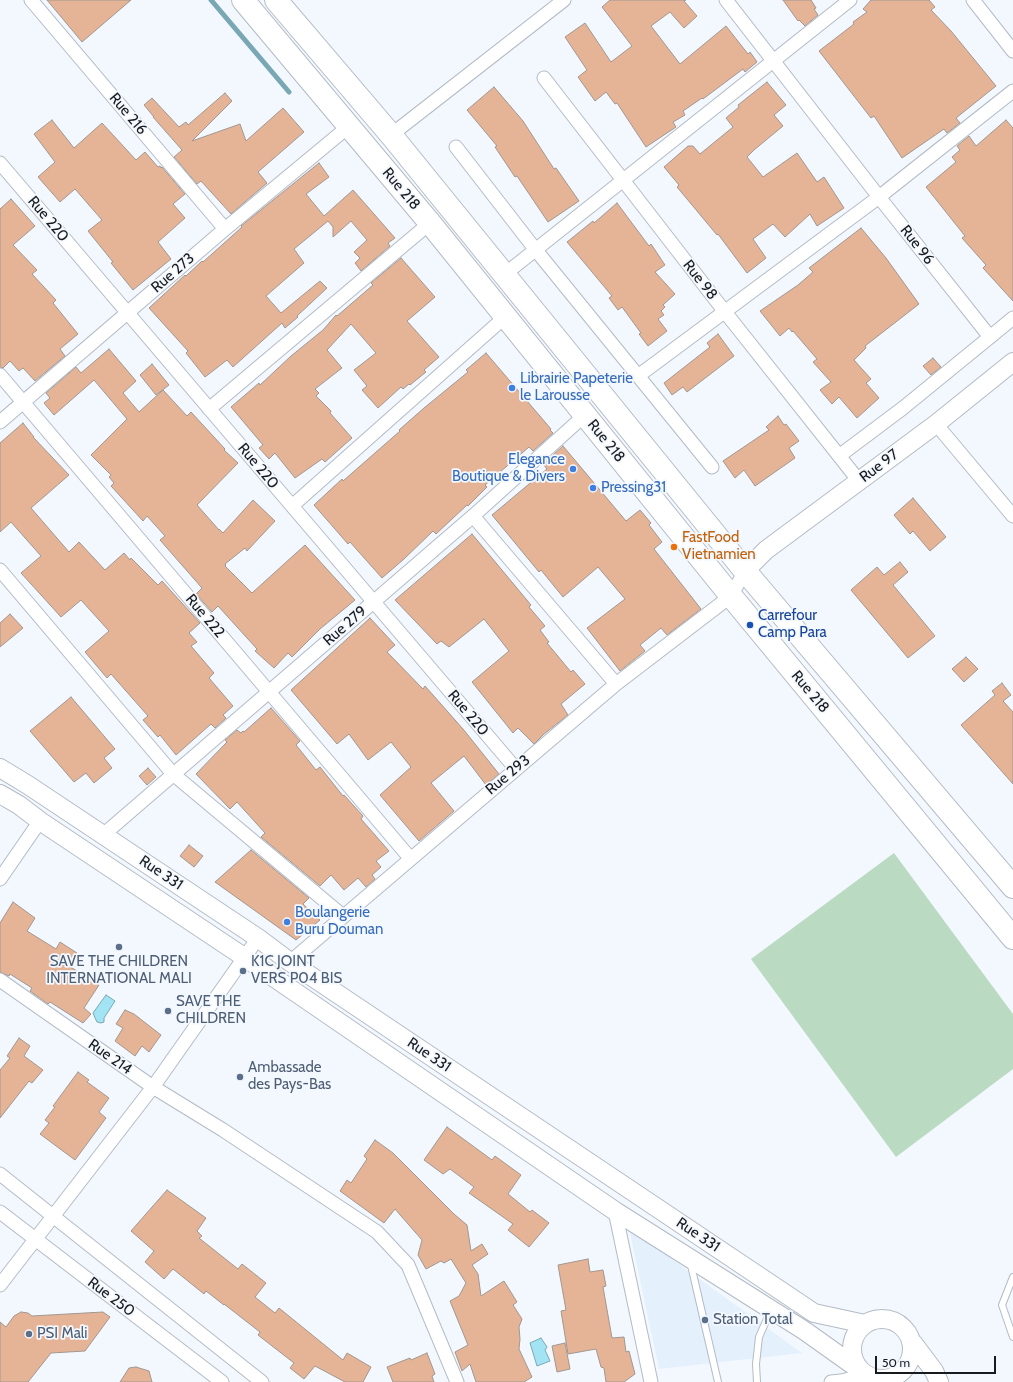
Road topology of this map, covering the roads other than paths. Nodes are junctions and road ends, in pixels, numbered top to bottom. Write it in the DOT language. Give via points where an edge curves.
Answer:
graph roads {
  1 [pos="31,0"];
  2 [pos="243,0"];
  3 [pos="564,0"];
  4 [pos="726,0"];
  5 [pos="850,0"];
  6 [pos="973,0"];
  7 [pos="281,2"];
  8 [pos="1013,51"];
  9 [pos="773,61"];
  10 [pos="544,78"];
  11 [pos="1013,91"];
  12 [pos="348,127"];
  13 [pos="391,135"];
  14 [pos="456,146"];
  15 [pos="0,163"];
  16 [pos="623,180"];
  17 [pos="879,197"];
  18 [pos="430,223"];
  19 [pos="225,229"];
  20 [pos="535,249"];
  21 [pos="505,274"];
  22 [pos="725,312"];
  23 [pos="127,313"];
  24 [pos="505,317"];
  25 [pos="1013,318"];
  26 [pos="990,336"];
  27 [pos="1013,362"];
  28 [pos="0,375"];
  29 [pos="638,376"];
  30 [pos="23,402"];
  31 [pos="209,409"];
  32 [pos="585,415"];
  33 [pos="0,422"];
  34 [pos="936,424"];
  35 [pos="839,456"];
  36 [pos="712,467"];
  37 [pos="859,481"];
  38 [pos="292,506"];
  39 [pos="473,516"];
  40 [pos="1013,516"];
  41 [pos="0,570"];
  42 [pos="745,570"];
  43 [pos="731,596"];
  44 [pos="373,602"];
  45 [pos="616,684"];
  46 [pos="269,692"];
  47 [pos="0,768"];
  48 [pos="516,769"];
  49 [pos="173,774"];
  50 [pos="0,794"];
  51 [pos="40,821"];
  52 [pos="103,835"];
  53 [pos="410,858"];
  54 [pos="0,879"];
  55 [pos="1013,887"];
  56 [pos="342,916"];
  57 [pos="258,938"];
  58 [pos="1013,938"];
  59 [pos="244,957"];
  60 [pos="290,962"];
  61 [pos="0,980"];
  62 [pos="153,1087"];
  63 [pos="0,1174"];
  64 [pos="615,1211"];
  65 [pos="0,1212"];
  66 [pos="53,1216"];
  67 [pos="35,1239"];
  68 [pos="690,1258"];
  69 [pos="1013,1277"];
  70 [pos="0,1285"];
  71 [pos="771,1310"];
  72 [pos="865,1324"];
  73 [pos="1013,1337"];
  74 [pos="913,1343"];
  75 [pos="861,1371"];
  76 [pos="890,1381"];
  77 [pos="222,1382"];
  78 [pos="262,1382"];
  79 [pos="457,1382"];
  80 [pos="652,1382"];
  81 [pos="718,1382"];
  82 [pos="757,1382"];
  83 [pos="831,1382"];
  84 [pos="939,1382"];
  1 -- 19 [label="street, Rue 216"];
  2 -- 12 [label="highway, Rue 218"];
  3 -- 13 [label="street"];
  4 -- 9 [label="street, Rue 96"];
  5 -- 9 [label="street"];
  6 -- 8 [label="street"];
  7 -- 13 [label="highway, Rue 218"];
  9 -- 16 [label="street"];
  9 -- 17 [label="street, Rue 96"];
  10 -- 16 [label="street, Rue 98"];
  11 -- 17 [label="street"];
  12 -- 18 [label="highway, Rue 218"];
  12 -- 19 [label="street, Rue 273"];
  13 -- 21 [label="highway, Rue 218"];
  14 -- 20 [label="street"];
  15 -- 23 [label="street, Rue 220"];
  16 -- 20 [label="street"];
  16 -- 22 [label="street, Rue 98"];
  17 -- 22 [label="street"];
  17 -- 26 [label="street, Rue 96"];
  18 -- 24 [label="highway, Rue 218"];
  18 -- 31 [label="street"];
  19 -- 23 [label="street, Rue 273"];
  20 -- 21 [label="street"];
  20 -- 29 [label="street"];
  21 -- 42 [label="highway, Rue 218"];
  22 -- 29 [label="street"];
  22 -- 35 [label="street, Rue 98"];
  23 -- 30 [label="street, Rue 273"];
  23 -- 31 [label="street, Rue 220"];
  24 -- 32 [label="highway, Rue 218"];
  24 -- 38 [label="street"];
  25 -- 26 [label="street"];
  26 -- 35 [label="street" via="903,408"];
  27 -- 34 [label="street, Rue 97"];
  28 -- 30 [label="street, Rue 222"];
  29 -- 36 [label="street"];
  30 -- 33 [label="street, Rue 273"];
  30 -- 46 [label="street, Rue 222"];
  31 -- 38 [label="street, Rue 220"];
  32 -- 39 [label="street, Rue 279"];
  32 -- 43 [label="highway, Rue 218"];
  34 -- 37 [label="street, Rue 97"];
  34 -- 40 [label="street"];
  35 -- 37 [label="street, Rue 98"];
  37 -- 42 [label="street, Rue 97" via="766,550"];
  38 -- 44 [label="street, Rue 220"];
  39 -- 44 [label="street, Rue 279"];
  39 -- 45 [label="street"];
  41 -- 49 [label="street"];
  42 -- 43 [label="street"];
  42 -- 55 [label="highway, Rue 218"];
  43 -- 45 [label="street, Rue 293"];
  43 -- 58 [label="highway, Rue 218"];
  44 -- 46 [label="street, Rue 279"];
  44 -- 48 [label="street, Rue 220"];
  45 -- 48 [label="street, Rue 293"];
  46 -- 49 [label="street, Rue 279"];
  46 -- 53 [label="street, Rue 222"];
  47 -- 52 [label="street, Rue 331"];
  48 -- 53 [label="street, Rue 293"];
  49 -- 52 [label="street, Rue 279"];
  49 -- 56 [label="street"];
  50 -- 51 [label="street, Rue 331"];
  51 -- 54 [label="street"];
  51 -- 59 [label="street, Rue 331"];
  52 -- 57 [label="street, Rue 331"];
  53 -- 56 [label="street, Rue 293"];
  56 -- 60 [label="street, Rue 293"];
  57 -- 59 [label="street"];
  57 -- 60 [label="street, Rue 331"];
  59 -- 62 [label="street"];
  59 -- 64 [label="street, Rue 331"];
  60 -- 72 [label="street, Rue 331" via="814,1313"];
  61 -- 62 [label="street, Rue 214"];
  62 -- 66 [label="street"];
  62 -- 79 [label="street, Rue 214" via="377,1232 408,1265"];
  63 -- 66 [label="street"];
  64 -- 68 [label="street, Rue 331"];
  64 -- 80 [label="street"];
  65 -- 67 [label="street, Rue 250"];
  66 -- 67 [label="street"];
  66 -- 78 [label="street"];
  67 -- 70 [label="street"];
  67 -- 77 [label="street, Rue 250"];
  68 -- 71 [label="street, Rue 331"];
  68 -- 81 [label="lane"];
  69 -- 73 [label="lane" via="1002,1305"];
  71 -- 75 [label="street, Rue 331"];
  71 -- 82 [label="lane" via="759,1337"];
  72 -- 74 [label="street" via="876,1319 888,1319 900,1324 908,1332"];
  72 -- 75 [label="street" via="857,1332 852,1343 852,1355"];
  74 -- 76 [label="street" via="913,1355 908,1367"];
  74 -- 84 [label="street"];
  75 -- 76 [label="street" via="877,1380"];
  75 -- 83 [label="street" via="841,1381"];
}
